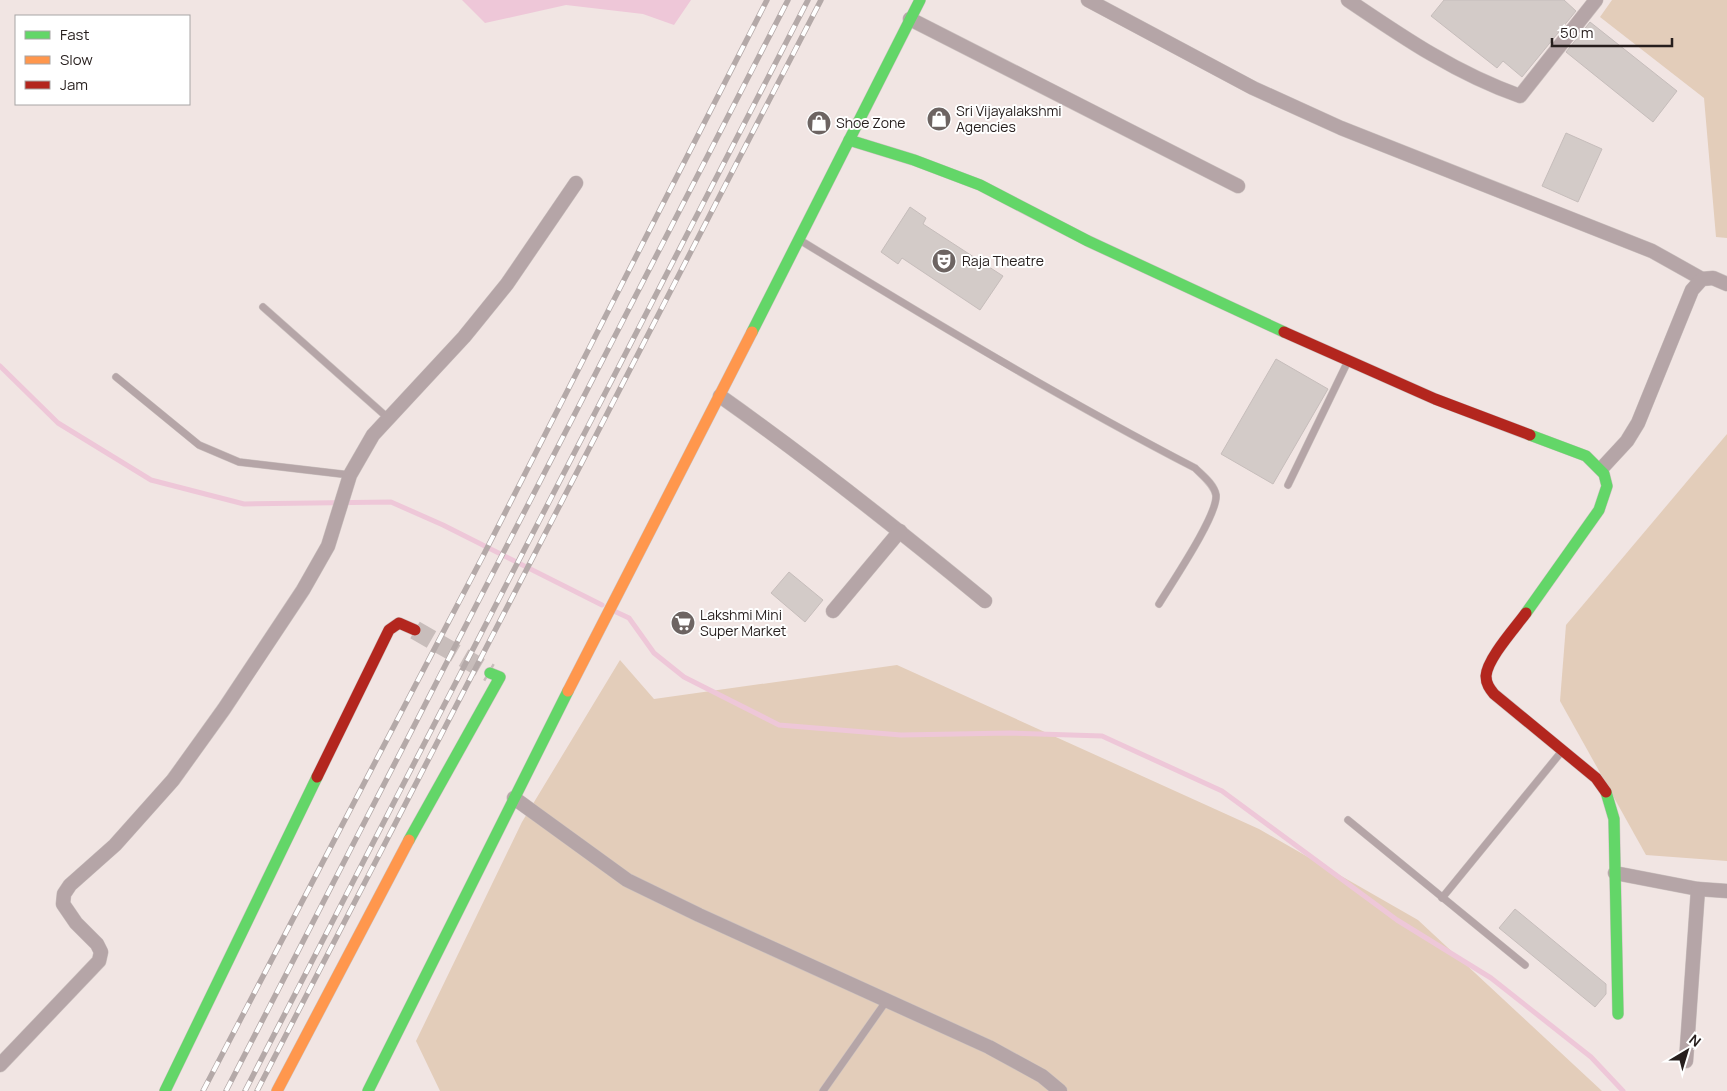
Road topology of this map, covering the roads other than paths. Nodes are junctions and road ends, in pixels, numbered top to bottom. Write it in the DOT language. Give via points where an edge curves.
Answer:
graph roads {
  1 [pos="920,0"];
  2 [pos="1088,0"];
  3 [pos="1348,0"];
  4 [pos="1596,0"];
  5 [pos="910,19"];
  6 [pos="849,140"];
  7 [pos="576,183"];
  8 [pos="1238,186"];
  9 [pos="799,239"];
  10 [pos="1702,279"];
  11 [pos="1727,284"];
  12 [pos="264,307"];
  13 [pos="1349,360"];
  14 [pos="116,377"];
  15 [pos="720,396"];
  16 [pos="388,418"];
  17 [pos="1602,468"];
  18 [pos="350,475"];
  19 [pos="1288,485"];
  20 [pos="900,531"];
  21 [pos="985,601"];
  22 [pos="1159,604"];
  23 [pos="833,611"];
  24 [pos="415,630"];
  25 [pos="490,672"];
  26 [pos="1562,751"];
  27 [pos="514,798"];
  28 [pos="1348,820"];
  29 [pos="1615,873"];
  30 [pos="1698,889"];
  31 [pos="1727,891"];
  32 [pos="1442,898"];
  33 [pos="1525,965"];
  34 [pos="888,1000"];
  35 [pos="1618,1014"];
  36 [pos="1686,1061"];
  37 [pos="0,1065"];
  38 [pos="165,1091"];
  39 [pos="277,1091"];
  40 [pos="368,1091"];
  41 [pos="823,1091"];
  42 [pos="1060,1091"];
  1 -- 5 [label="main road"];
  2 -- 10 [label="street" via="1252,88 1341,128 1652,251"];
  3 -- 4 [label="street" via="1445,63 1483,83 1520,96"];
  5 -- 6 [label="main road"];
  5 -- 8 [label="street"];
  6 -- 9 [label="main road"];
  6 -- 13 [label="main road" via="980,185 1088,241"];
  7 -- 16 [label="street" via="507,284 464,337"];
  9 -- 15 [label="main road"];
  9 -- 22 [label="lane" via="1093,415 1195,468 1208,480 1216,495 1212,515"];
  10 -- 11 [label="street" via="1713,278"];
  10 -- 17 [label="street" via="1683,307 1638,422 1627,441"];
  12 -- 16 [label="lane"];
  13 -- 17 [label="main road" via="1434,399 1586,456"];
  13 -- 19 [label="lane"];
  14 -- 18 [label="lane" via="199,445 239,462"];
  15 -- 20 [label="street" via="795,449"];
  15 -- 27 [label="main road"];
  16 -- 18 [label="street" via="373,435"];
  17 -- 26 [label="main road" via="1607,481 1598,510 1489,666 1485,677 1494,694"];
  18 -- 37 [label="street" via="328,546 303,590 179,772 115,846 64,894 63,904 97,944 101,952 99,961"];
  20 -- 21 [label="street"];
  20 -- 23 [label="street"];
  24 -- 38 [label="main road" via="399,623 389,630"];
  25 -- 39 [label="main road" via="500,677 469,729"];
  26 -- 29 [label="main road" via="1596,778 1608,796 1614,819"];
  26 -- 32 [label="lane"];
  27 -- 34 [label="street" via="627,880"];
  27 -- 40 [label="main road"];
  28 -- 32 [label="lane"];
  29 -- 30 [label="street"];
  29 -- 35 [label="main road"];
  30 -- 31 [label="street"];
  30 -- 36 [label="street"];
  32 -- 33 [label="lane"];
  34 -- 41 [label="lane"];
  34 -- 42 [label="street" via="1042,1076"];
}
